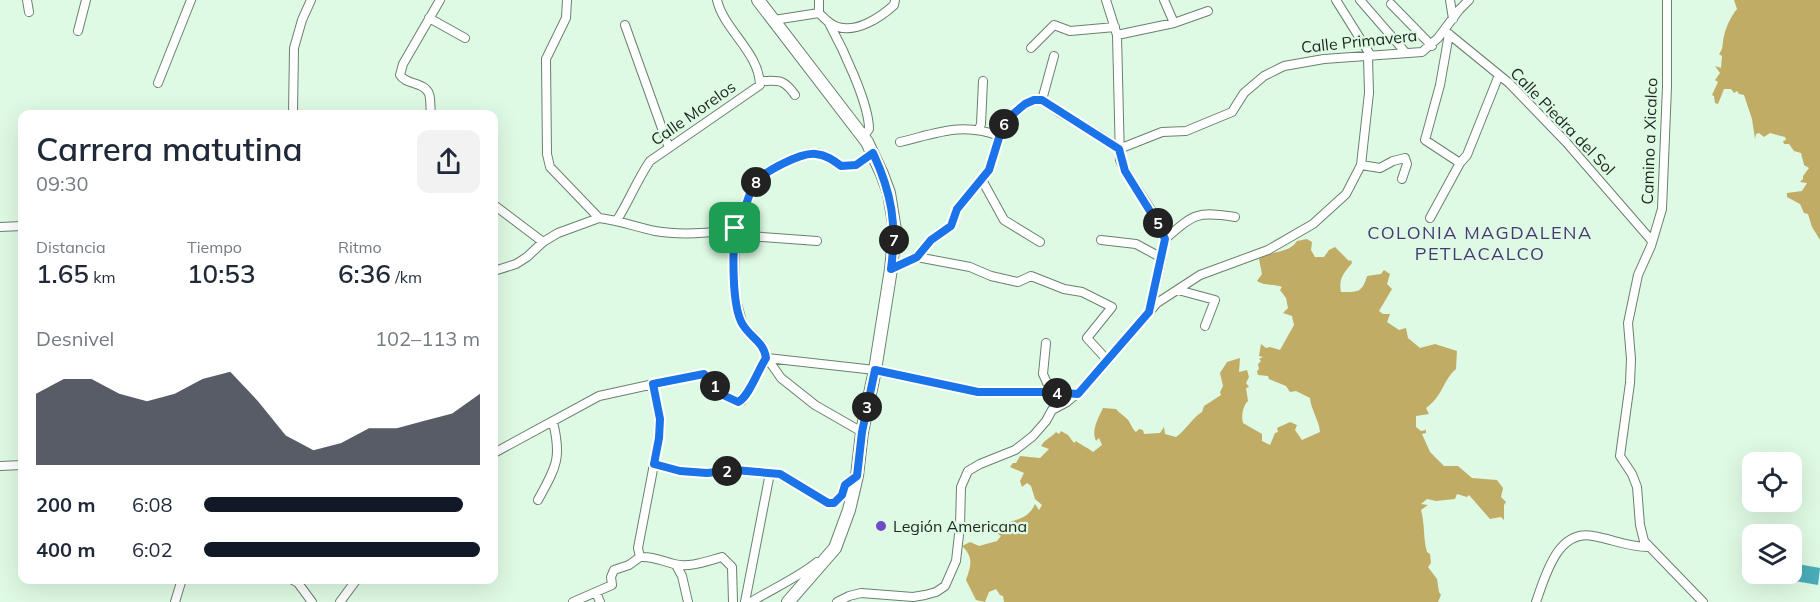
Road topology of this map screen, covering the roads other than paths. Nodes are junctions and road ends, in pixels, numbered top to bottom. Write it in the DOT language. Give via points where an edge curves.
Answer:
graph roads {
  1 [pos="27,0"];
  2 [pos="86,0"];
  3 [pos="191,0"];
  4 [pos="311,0"];
  5 [pos="440,0"];
  6 [pos="567,0"];
  7 [pos="717,0"];
  8 [pos="758,0"];
  9 [pos="819,0"];
  10 [pos="895,0"];
  11 [pos="1106,0"];
  12 [pos="1164,0"];
  13 [pos="1336,0"];
  14 [pos="1360,0"];
  15 [pos="1450,0"];
  16 [pos="1469,0"];
  17 [pos="1667,0"];
  18 [pos="1391,4"];
  19 [pos="1208,11"];
  20 [pos="29,12"];
  21 [pos="819,13"];
  22 [pos="429,18"];
  23 [pos="1453,19"];
  24 [pos="774,20"];
  25 [pos="829,23"];
  26 [pos="1174,23"];
  27 [pos="625,26"];
  28 [pos="78,31"];
  29 [pos="1116,31"];
  30 [pos="1447,32"];
  31 [pos="465,38"];
  32 [pos="1432,46"];
  33 [pos="1031,48"];
  34 [pos="1406,53"];
  35 [pos="1370,56"];
  36 [pos="1054,57"];
  37 [pos="1499,75"];
  38 [pos="760,81"];
  39 [pos="983,81"];
  40 [pos="158,83"];
  41 [pos="795,95"];
  42 [pos="1042,100"];
  43 [pos="293,110"];
  44 [pos="431,110"];
  45 [pos="979,129"];
  46 [pos="999,136"];
  47 [pos="863,137"];
  48 [pos="900,142"];
  49 [pos="669,148"];
  50 [pos="1119,149"];
  51 [pos="873,153"];
  52 [pos="1460,163"];
  53 [pos="1361,165"];
  54 [pos="1402,179"];
  55 [pos="982,180"];
  56 [pos="498,208"];
  57 [pos="1235,217"];
  58 [pos="599,218"];
  59 [pos="1430,218"];
  60 [pos="617,220"];
  61 [pos="18,226"];
  62 [pos="0,227"];
  63 [pos="735,232"];
  64 [pos="1165,239"];
  65 [pos="1101,240"];
  66 [pos="817,241"];
  67 [pos="1652,241"];
  68 [pos="543,242"];
  69 [pos="1040,242"];
  70 [pos="917,257"];
  71 [pos="1160,257"];
  72 [pos="891,269"];
  73 [pos="498,270"];
  74 [pos="1178,290"];
  75 [pos="1149,312"];
  76 [pos="1205,327"];
  77 [pos="1046,343"];
  78 [pos="766,358"];
  79 [pos="1108,361"];
  80 [pos="875,370"];
  81 [pos="653,384"];
  82 [pos="1051,392"];
  83 [pos="1078,394"];
  84 [pos="553,422"];
  85 [pos="862,432"];
  86 [pos="498,451"];
  87 [pos="654,464"];
  88 [pos="18,465"];
  89 [pos="0,466"];
  90 [pos="770,473"];
  91 [pos="857,476"];
  92 [pos="538,500"];
  93 [pos="1648,547"];
  94 [pos="828,556"];
  95 [pos="640,557"];
  96 [pos="676,565"];
  97 [pos="180,584"];
  98 [pos="299,584"];
  99 [pos="353,584"];
  100 [pos="596,592"];
  101 [pos="175,602"];
  102 [pos="312,602"];
  103 [pos="340,602"];
  104 [pos="573,602"];
  105 [pos="600,602"];
  106 [pos="688,602"];
  107 [pos="733,602"];
  108 [pos="745,602"];
  109 [pos="751,602"];
  110 [pos="788,602"];
  111 [pos="837,602"];
  112 [pos="1536,602"];
  113 [pos="1703,602"];
  1 -- 20 [label="street"];
  2 -- 28 [label="street"];
  3 -- 40 [label="street"];
  4 -- 43 [label="street" via="294,48"];
  5 -- 22 [label="street"];
  6 -- 58 [label="street" via="566,18 546,59 548,161"];
  7 -- 38 [label="street, Calle Morelos"];
  8 -- 24 [label="main road"];
  9 -- 21 [label="street"];
  10 -- 25 [label="street" via="886,12 861,26 839,28"];
  11 -- 29 [label="street"];
  12 -- 26 [label="street"];
  13 -- 35 [label="street"];
  14 -- 34 [label="street"];
  15 -- 23 [label="street"];
  16 -- 23 [label="street, Calle Primavera"];
  17 -- 67 [label="street, Camino a Xicalco" via="1664,187"];
  18 -- 32 [label="street"];
  19 -- 26 [label="street"];
  21 -- 24 [label="street"];
  21 -- 25 [label="street"];
  22 -- 31 [label="street"];
  22 -- 44 [label="street" via="400,75 406,82 426,89"];
  23 -- 30 [label="street, Calle Primavera"];
  24 -- 47 [label="main road"];
  25 -- 47 [label="street" via="868,114 869,129"];
  26 -- 29 [label="street"];
  27 -- 49 [label="street"];
  29 -- 33 [label="street" via="1070,31 1054,25"];
  29 -- 50 [label="street"];
  30 -- 32 [label="street, Calle Primavera"];
  30 -- 37 [label="street, Calle Piedra del Sol"];
  30 -- 52 [label="street" via="1440,85 1425,140"];
  32 -- 34 [label="street, Calle Primavera" via="1422,52"];
  34 -- 35 [label="street, Calle Primavera"];
  35 -- 50 [label="street, Calle Primavera" via="1284,66 1244,93 1232,112 1186,131 1162,132"];
  35 -- 53 [label="street"];
  36 -- 42 [label="street"];
  37 -- 52 [label="street" via="1467,155"];
  37 -- 67 [label="street, Calle Piedra del Sol" via="1566,142"];
  38 -- 41 [label="street" via="781,81"];
  38 -- 49 [label="street, Calle Morelos" via="760,85"];
  39 -- 45 [label="street"];
  42 -- 46 [label="street" via="1034,100 1016,111"];
  42 -- 50 [label="street"];
  45 -- 46 [label="street"];
  45 -- 48 [label="street" via="957,129"];
  46 -- 55 [label="street"];
  47 -- 51 [label="main road"];
  49 -- 60 [label="street, Calle Morelos" via="650,161"];
  50 -- 64 [label="street" via="1125,171"];
  51 -- 63 [label="street" via="856,165 841,166 827,156 813,153 773,168 754,185"];
  51 -- 72 [label="main road" via="893,213"];
  52 -- 59 [label="street"];
  53 -- 54 [label="street" via="1380,168 1405,158"];
  53 -- 74 [label="street" via="1346,194 1313,224 1268,250 1200,275"];
  55 -- 69 [label="street" via="1004,220"];
  55 -- 70 [label="street" via="957,209 951,226 931,240"];
  56 -- 68 [label="street"];
  57 -- 64 [label="street" via="1198,215"];
  58 -- 60 [label="street"];
  58 -- 68 [label="street"];
  60 -- 63 [label="street" via="656,231"];
  61 -- 62 [label="street"];
  63 -- 66 [label="street"];
  63 -- 78 [label="street" via="737,308 743,325 762,345"];
  64 -- 71 [label="street"];
  65 -- 71 [label="street" via="1136,244"];
  67 -- 93 [label="street, Camino a Xicalco" via="1638,275 1628,323 1630,383 1620,456 1637,487 1640,525"];
  68 -- 73 [label="street" via="516,264"];
  70 -- 72 [label="street"];
  70 -- 79 [label="street" via="970,267 1018,282 1031,276 1082,292 1112,307 1087,338"];
  71 -- 75 [label="street"];
  72 -- 80 [label="main road"];
  74 -- 75 [label="street"];
  74 -- 76 [label="street" via="1215,300"];
  75 -- 79 [label="street"];
  77 -- 82 [label="street" via="1043,374"];
  78 -- 80 [label="street"];
  78 -- 81 [label="street" via="746,397 738,402 723,395 704,374"];
  78 -- 85 [label="street" via="781,378 804,397"];
  79 -- 83 [label="street"];
  80 -- 82 [label="street" via="978,392"];
  80 -- 85 [label="main road"];
  81 -- 84 [label="street" via="599,396"];
  81 -- 87 [label="street" via="660,419"];
  82 -- 83 [label="street"];
  83 -- 111 [label="street" via="1052,410 1033,436 1015,450 968,471 961,487 956,561 945,586 913,597 861,593"];
  84 -- 86 [label="street"];
  84 -- 92 [label="street" via="558,455"];
  85 -- 91 [label="main road"];
  87 -- 90 [label="street" via="680,471"];
  87 -- 95 [label="street" via="638,548"];
  88 -- 89 [label="street"];
  90 -- 91 [label="street" via="780,474 828,503 834,503 845,485"];
  90 -- 108 [label="street"];
  91 -- 94 [label="main road" via="840,537"];
  93 -- 112 [label="street" via="1590,535 1576,537 1551,563"];
  93 -- 113 [label="street"];
  94 -- 109 [label="street"];
  94 -- 110 [label="main road"];
  95 -- 96 [label="street" via="650,556"];
  95 -- 100 [label="street" via="614,570 612,585"];
  96 -- 106 [label="street"];
  96 -- 107 [label="street" via="722,557 732,567"];
  97 -- 101 [label="street"];
  98 -- 102 [label="street"];
  99 -- 103 [label="street"];
  100 -- 104 [label="street"];
  100 -- 105 [label="street"];
}
